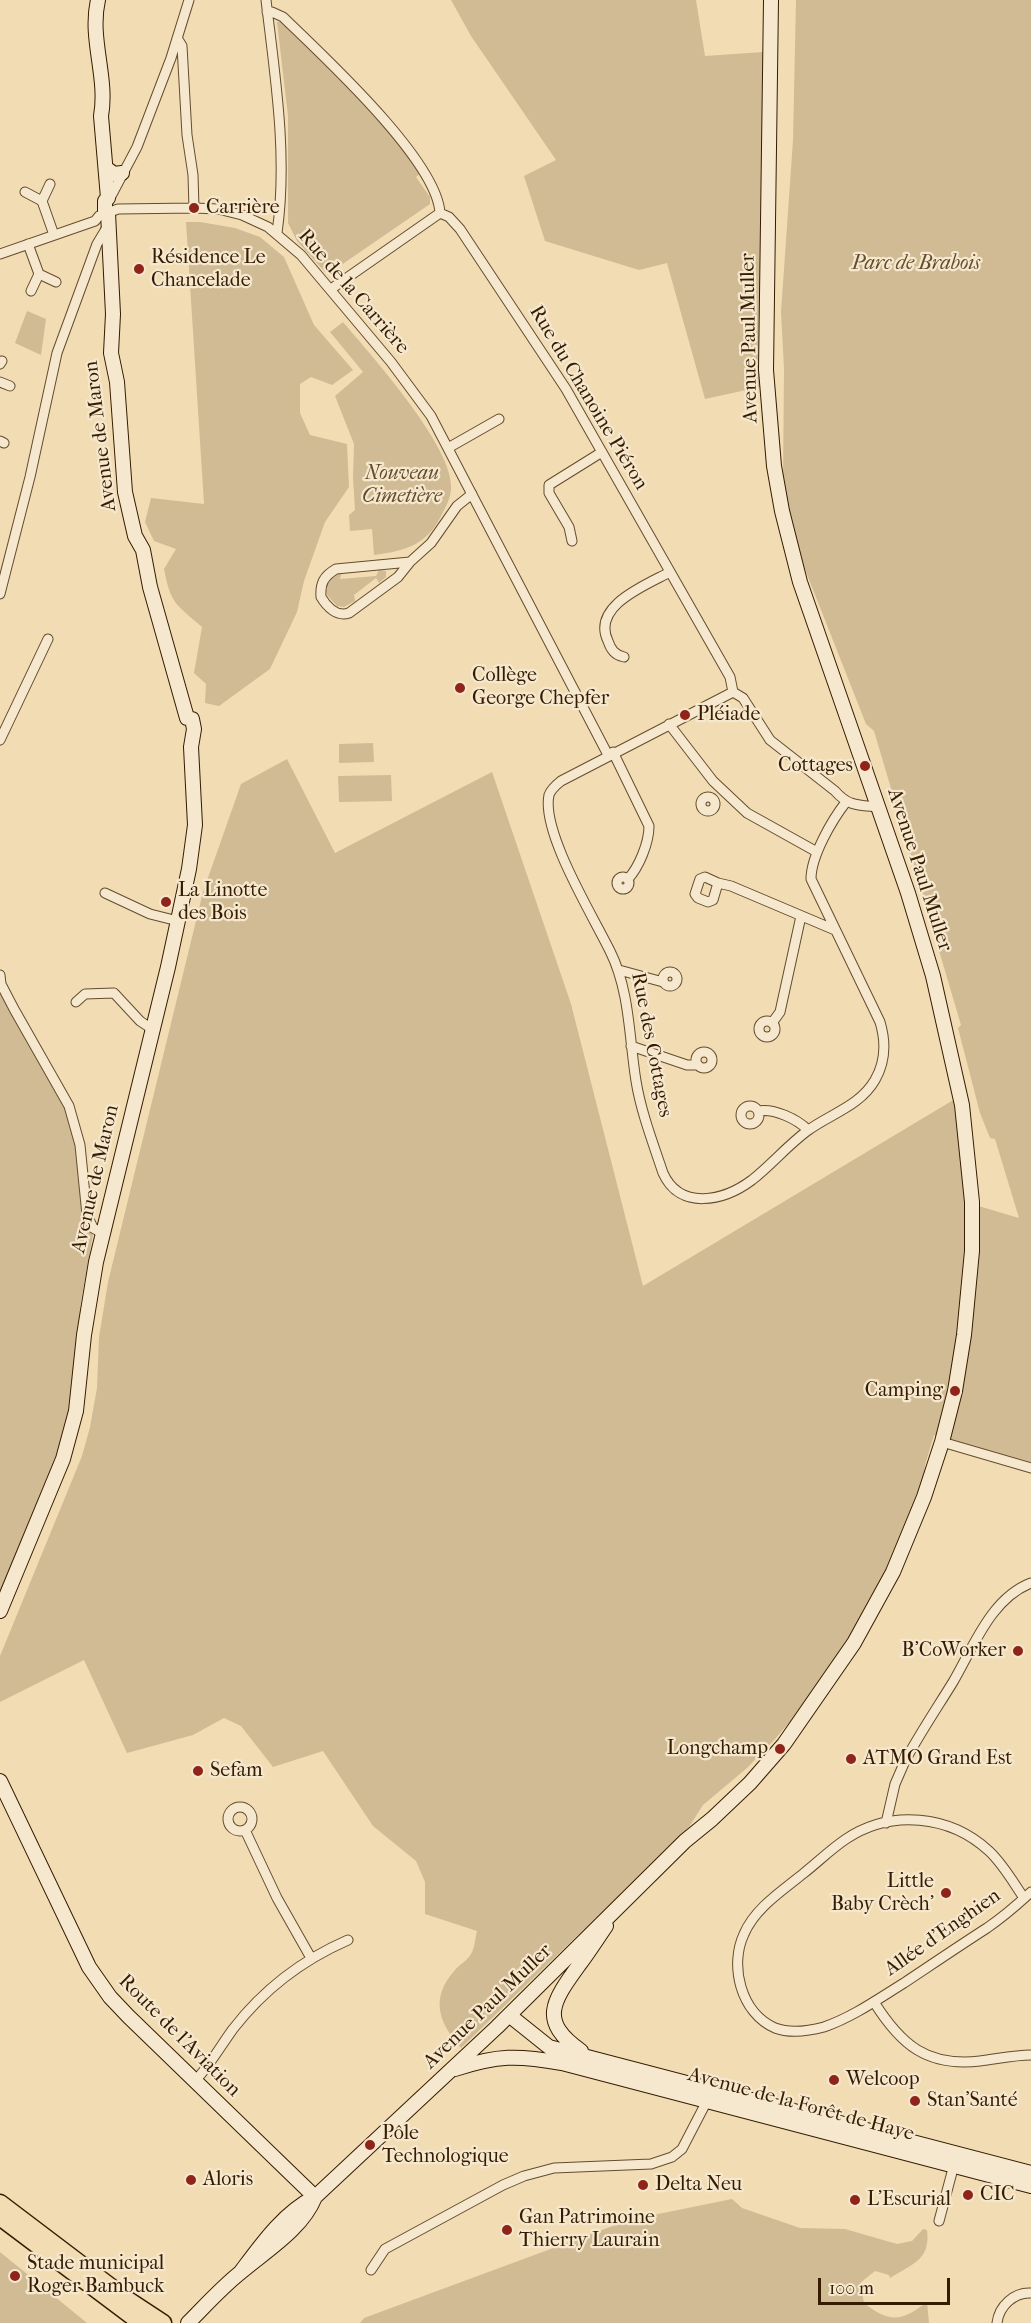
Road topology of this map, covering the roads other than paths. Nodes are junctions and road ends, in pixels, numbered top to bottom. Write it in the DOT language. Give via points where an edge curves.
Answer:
graph roads {
  1 [pos="98,0"];
  2 [pos="189,0"];
  3 [pos="266,0"];
  4 [pos="771,0"];
  5 [pos="267,12"];
  6 [pos="177,38"];
  7 [pos="106,168"];
  8 [pos="122,173"];
  9 [pos="50,184"];
  10 [pos="24,192"];
  11 [pos="108,198"];
  12 [pos="42,201"];
  13 [pos="194,208"];
  14 [pos="440,213"];
  15 [pos="109,219"];
  16 [pos="277,233"];
  17 [pos="54,235"];
  18 [pos="28,244"];
  19 [pos="0,254"];
  20 [pos="39,274"];
  21 [pos="56,282"];
  22 [pos="331,289"];
  23 [pos="31,291"];
  24 [pos="0,382"];
  25 [pos="10,386"];
  26 [pos="499,419"];
  27 [pos="448,448"];
  28 [pos="602,453"];
  29 [pos="472,495"];
  30 [pos="572,541"];
  31 [pos="410,562"];
  32 [pos="670,572"];
  33 [pos="0,594"];
  34 [pos="48,639"];
  35 [pos="624,657"];
  36 [pos="733,692"];
  37 [pos="669,724"];
  38 [pos="0,740"];
  39 [pos="610,754"];
  40 [pos="718,786"];
  41 [pos="711,798"];
  42 [pos="846,802"];
  43 [pos="879,807"];
  44 [pos="817,852"];
  45 [pos="628,879"];
  46 [pos="718,883"];
  47 [pos="105,892"];
  48 [pos="796,914"];
  49 [pos="178,921"];
  50 [pos="835,930"];
  51 [pos="619,970"];
  52 [pos="0,975"];
  53 [pos="663,982"];
  54 [pos="76,1002"];
  55 [pos="772,1023"];
  56 [pos="152,1029"];
  57 [pos="631,1046"];
  58 [pos="698,1065"];
  59 [pos="758,1111"];
  60 [pos="808,1130"];
  61 [pos="102,1233"];
  62 [pos="942,1442"];
  63 [pos="1031,1468"];
  64 [pos="1031,1583"];
  65 [pos="0,1611"];
  66 [pos="0,1781"];
  67 [pos="886,1822"];
  68 [pos="246,1830"];
  69 [pos="629,1895"];
  70 [pos="1028,1895"];
  71 [pos="348,1940"];
  72 [pos="311,1958"];
  73 [pos="874,2002"];
  74 [pos="509,2015"];
  75 [pos="1031,2055"];
  76 [pos="588,2056"];
  77 [pos="562,2063"];
  78 [pos="450,2071"];
  79 [pos="195,2081"];
  80 [pos="710,2095"];
  81 [pos="956,2160"];
  82 [pos="1031,2173"];
  83 [pos="1031,2186"];
  84 [pos="315,2197"];
  85 [pos="0,2203"];
  86 [pos="0,2217"];
  87 [pos="939,2221"];
  88 [pos="370,2270"];
  89 [pos="1031,2293"];
  90 [pos="141,2323"];
  91 [pos="163,2323"];
  92 [pos="188,2323"];
  93 [pos="997,2323"];
  1 -- 7 [label="street, Avenue de Maron"];
  2 -- 6 [label="street"];
  3 -- 5 [label="street"];
  4 -- 43 [label="street, Avenue Paul Muller" via="766,370 774,466 800,582"];
  5 -- 14 [label="street" via="283,17 393,131 428,178"];
  5 -- 16 [label="street" via="279,125"];
  6 -- 8 [label="street" via="136,147"];
  6 -- 13 [label="street" via="182,46"];
  7 -- 8 [label="street" via="114,174"];
  7 -- 11 [label="street, Avenue de Maron"];
  8 -- 11 [label="street"];
  9 -- 12 [label="street"];
  10 -- 12 [label="street"];
  11 -- 15 [label="street, Avenue de Maron" via="105,211"];
  12 -- 17 [label="street"];
  13 -- 15 [label="street, Rue de la Carrière" via="118,209"];
  13 -- 16 [label="street, Rue de la Carrière" via="242,215"];
  14 -- 22 [label="street"];
  14 -- 28 [label="street, Rue du Chanoine Piéron" via="460,229 555,371"];
  15 -- 17 [label="street, Rue de la Carrière" via="99,226 94,221"];
  15 -- 33 [label="street" via="57,353"];
  15 -- 49 [label="street, Avenue de Maron" via="111,353 125,492 187,718 184,721 191,747 195,825"];
  16 -- 22 [label="street, Rue de la Carrière"];
  17 -- 18 [label="street"];
  18 -- 19 [label="street"];
  18 -- 20 [label="street"];
  20 -- 21 [label="street"];
  20 -- 23 [label="street"];
  22 -- 27 [label="street, Rue de la Carrière" via="415,391"];
  24 -- 25 [label="street"];
  26 -- 27 [label="street"];
  27 -- 29 [label="street, Rue de la Carrière"];
  28 -- 30 [label="street" via="549,487"];
  28 -- 32 [label="street, Rue du Chanoine Piéron"];
  29 -- 31 [label="street" via="460,502 431,543"];
  29 -- 39 [label="street, Rue de la Carrière"];
  31 -- 31 [label="street" via="336,568 323,581 321,597 336,613 344,615 398,577"];
  32 -- 35 [label="street" via="617,602 608,615 608,642 614,653"];
  32 -- 36 [label="street, Rue du Chanoine Piéron" via="730,677"];
  34 -- 38 [label="street"];
  36 -- 37 [label="street, Rue des Cottages"];
  36 -- 42 [label="street, Rue du Chanoine Piéron" via="743,698 770,740"];
  37 -- 39 [label="street, Rue des Cottages"];
  37 -- 40 [label="street"];
  39 -- 45 [label="street, Rue de la Carrière" via="650,826 635,872"];
  39 -- 51 [label="street, Rue des Cottages" via="561,781 551,790 549,802 560,854"];
  40 -- 41 [label="street"];
  40 -- 44 [label="street" via="754,818"];
  42 -- 43 [label="street"];
  42 -- 44 [label="street, Rue des Cottages"];
  43 -- 62 [label="street, Avenue Paul Muller" via="933,976 968,1144 970,1290 960,1363"];
  44 -- 50 [label="street, Rue des Cottages" via="811,879"];
  46 -- 48 [label="street"];
  47 -- 49 [label="street" via="150,914"];
  48 -- 50 [label="street"];
  48 -- 55 [label="street" via="780,1012"];
  49 -- 56 [label="street, Avenue de Maron"];
  50 -- 60 [label="street, Rue des Cottages" via="880,1022 884,1058 866,1093"];
  51 -- 53 [label="street"];
  51 -- 57 [label="street, Rue des Cottages"];
  52 -- 61 [label="street" via="14,1009 69,1106 80,1145 87,1215 93,1228"];
  54 -- 56 [label="street" via="85,994 114,993"];
  56 -- 61 [label="street, Avenue de Maron"];
  57 -- 58 [label="street" via="687,1065"];
  57 -- 60 [label="street, Rue des Cottages" via="639,1095 663,1173 670,1186 685,1197 707,1199 733,1190 752,1179"];
  59 -- 60 [label="street" via="800,1122"];
  61 -- 65 [label="street, Avenue de Maron" via="71,1433"];
  62 -- 63 [label="street"];
  62 -- 69 [label="street, Avenue Paul Muller" via="916,1519 884,1591 836,1671 798,1723"];
  64 -- 67 [label="street" via="1007,1598 981,1632 905,1761"];
  66 -- 79 [label="street, Route de l'Aviation" via="93,1974 117,2006"];
  67 -- 70 [label="street, Allée d'Enghien" via="924,1820 971,1837 996,1858"];
  67 -- 73 [label="street, Allée d'Enghien" via="847,1839 764,1906 744,1933 737,1962 741,1988 751,2006 765,2022 782,2030 804,2031 824,2026"];
  68 -- 72 [label="street" via="277,1898"];
  69 -- 74 [label="street, Avenue Paul Muller"];
  69 -- 76 [label="street, Avenue de la Forêt de Haye" via="556,1998 555,2019 560,2034"];
  70 -- 73 [label="street, Allée d'Enghien" via="987,1928"];
  71 -- 72 [label="street"];
  72 -- 79 [label="street" via="274,1985 248,2011"];
  73 -- 75 [label="street" via="904,2040 932,2058 964,2062"];
  74 -- 76 [label="street, Avenue de la Forêt de Haye" via="541,2043"];
  74 -- 77 [label="street, Avenue de la Forêt de Haye" via="528,2043"];
  74 -- 78 [label="street, Avenue Paul Muller"];
  76 -- 80 [label="street, Avenue de la Forêt de Haye"];
  77 -- 78 [label="street, Avenue de la Forêt de Haye" via="505,2056"];
  77 -- 80 [label="street, Avenue de la Forêt de Haye"];
  78 -- 84 [label="street, Avenue Paul Muller"];
  79 -- 84 [label="street, Route de l'Aviation"];
  80 -- 81 [label="street, Avenue de la Forêt de Haye"];
  80 -- 88 [label="street" via="681,2149 672,2157 651,2164 554,2168 524,2176 385,2249"];
  81 -- 82 [label="street, Avenue de la Forêt de Haye"];
  81 -- 83 [label="street, Avenue de la Forêt de Haye"];
  81 -- 87 [label="street"];
  84 -- 92 [label="street, Avenue Paul Muller" via="302,2203 269,2235 240,2272"];
  85 -- 91 [label="highway"];
  86 -- 90 [label="highway"];
  89 -- 93 [label="street" via="1014,2296"];
}
